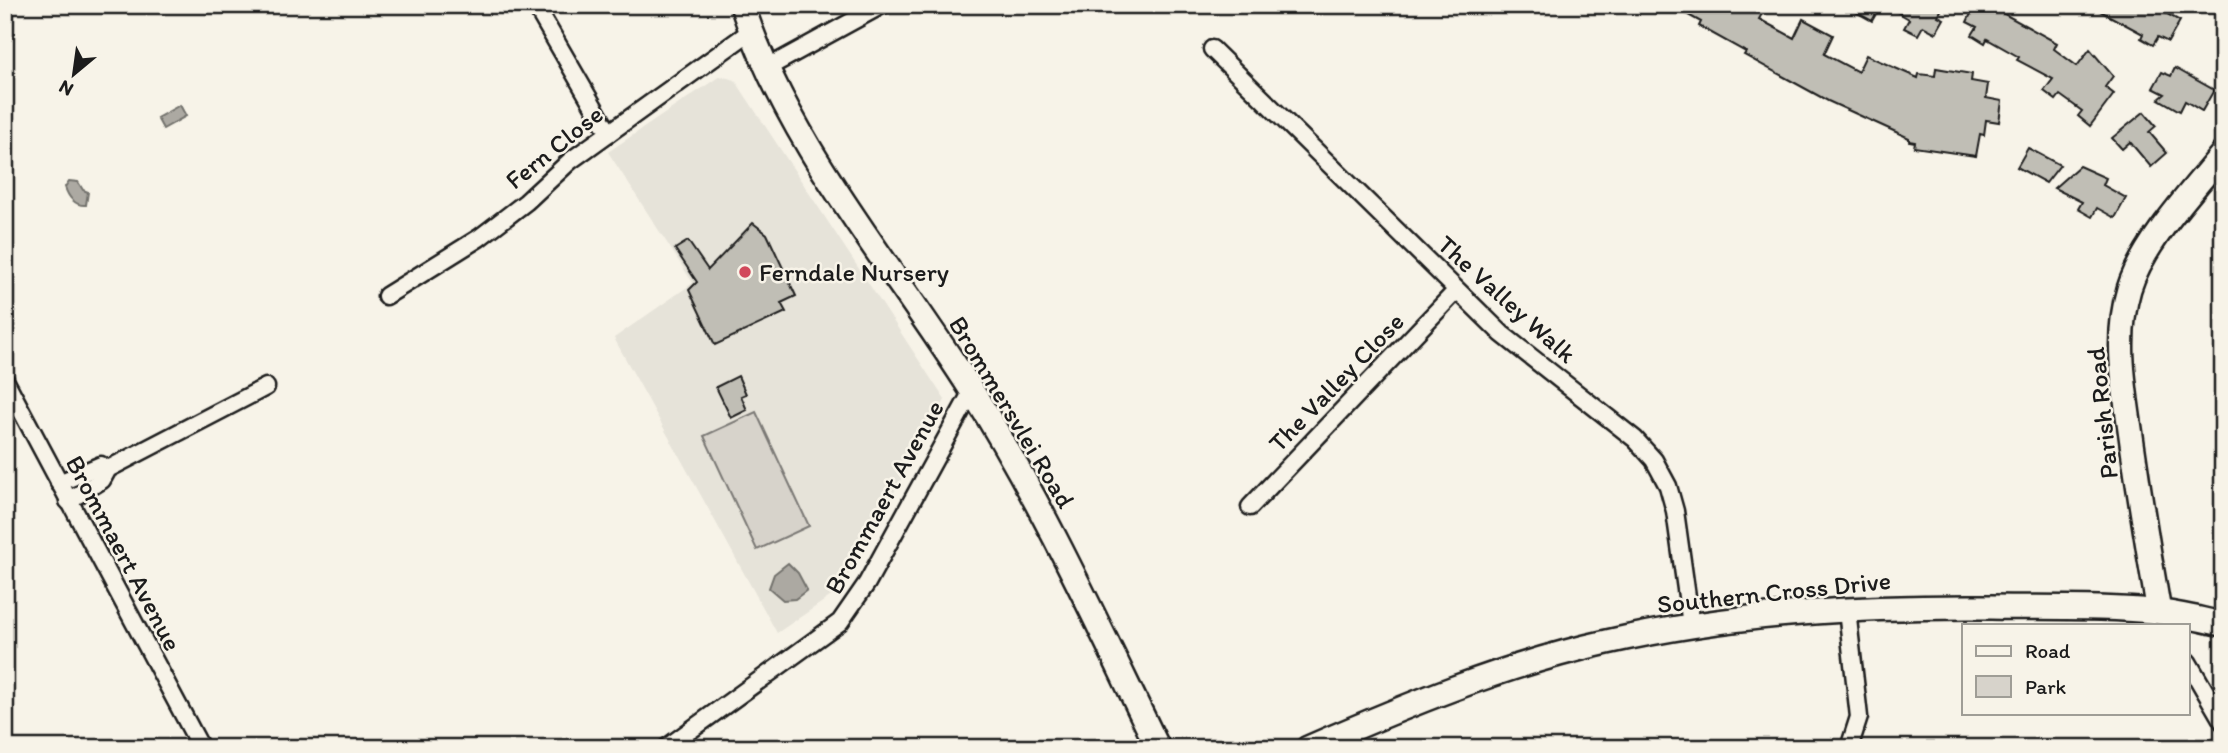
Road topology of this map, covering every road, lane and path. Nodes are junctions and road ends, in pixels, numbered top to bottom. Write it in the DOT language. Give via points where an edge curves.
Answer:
graph roads {
  1 [pos="535,5"];
  2 [pos="742,5"];
  3 [pos="882,5"];
  4 [pos="751,31"];
  5 [pos="1212,50"];
  6 [pos="765,69"];
  7 [pos="609,133"];
  8 [pos="2223,153"];
  9 [pos="1457,291"];
  10 [pos="386,296"];
  11 [pos="5,380"];
  12 [pos="266,387"];
  13 [pos="972,391"];
  14 [pos="108,470"];
  15 [pos="59,484"];
  16 [pos="68,501"];
  17 [pos="1250,507"];
  18 [pos="1847,610"];
  19 [pos="2163,618"];
  20 [pos="2223,624"];
  21 [pos="1691,625"];
  22 [pos="2190,665"];
  23 [pos="2223,722"];
  24 [pos="201,748"];
  25 [pos="666,748"];
  26 [pos="1157,748"];
  27 [pos="1308,748"];
  28 [pos="1849,748"];
  1 -- 7 [label="street"];
  2 -- 4 [label="street, Brommersvlei Road"];
  3 -- 6 [label="street"];
  4 -- 6 [label="street, Brommersvlei Road"];
  4 -- 7 [label="street, Fern Close"];
  5 -- 9 [label="street, The Valley Walk"];
  6 -- 13 [label="street, Brommersvlei Road" via="807,146"];
  7 -- 10 [label="street, Fern Close" via="479,238"];
  8 -- 19 [label="street, Parish Road" via="2164,226 2137,271 2122,325 2122,372"];
  9 -- 17 [label="street, The Valley Close"];
  9 -- 21 [label="street, The Valley Walk" via="1502,334 1635,439 1654,460 1675,511"];
  11 -- 15 [label="street, Brommaert Avenue"];
  12 -- 14 [label="street"];
  13 -- 25 [label="street, Brommaert Avenue" via="867,583 840,622"];
  13 -- 26 [label="street, Brommersvlei Road" via="1073,573"];
  14 -- 15 [label="street" via="94,466"];
  14 -- 16 [label="street" via="102,480"];
  15 -- 16 [label="street, Brommaert Avenue"];
  16 -- 24 [label="street, Brommaert Avenue"];
  18 -- 19 [label="street, Southern Cross Drive" via="2043,608"];
  18 -- 21 [label="street, Southern Cross Drive"];
  18 -- 28 [label="street" via="1859,717"];
  19 -- 20 [label="street, Southern Cross Drive"];
  21 -- 27 [label="street, Southern Cross Drive" via="1510,668 1407,705"];
  22 -- 23 [label="street"];
}
